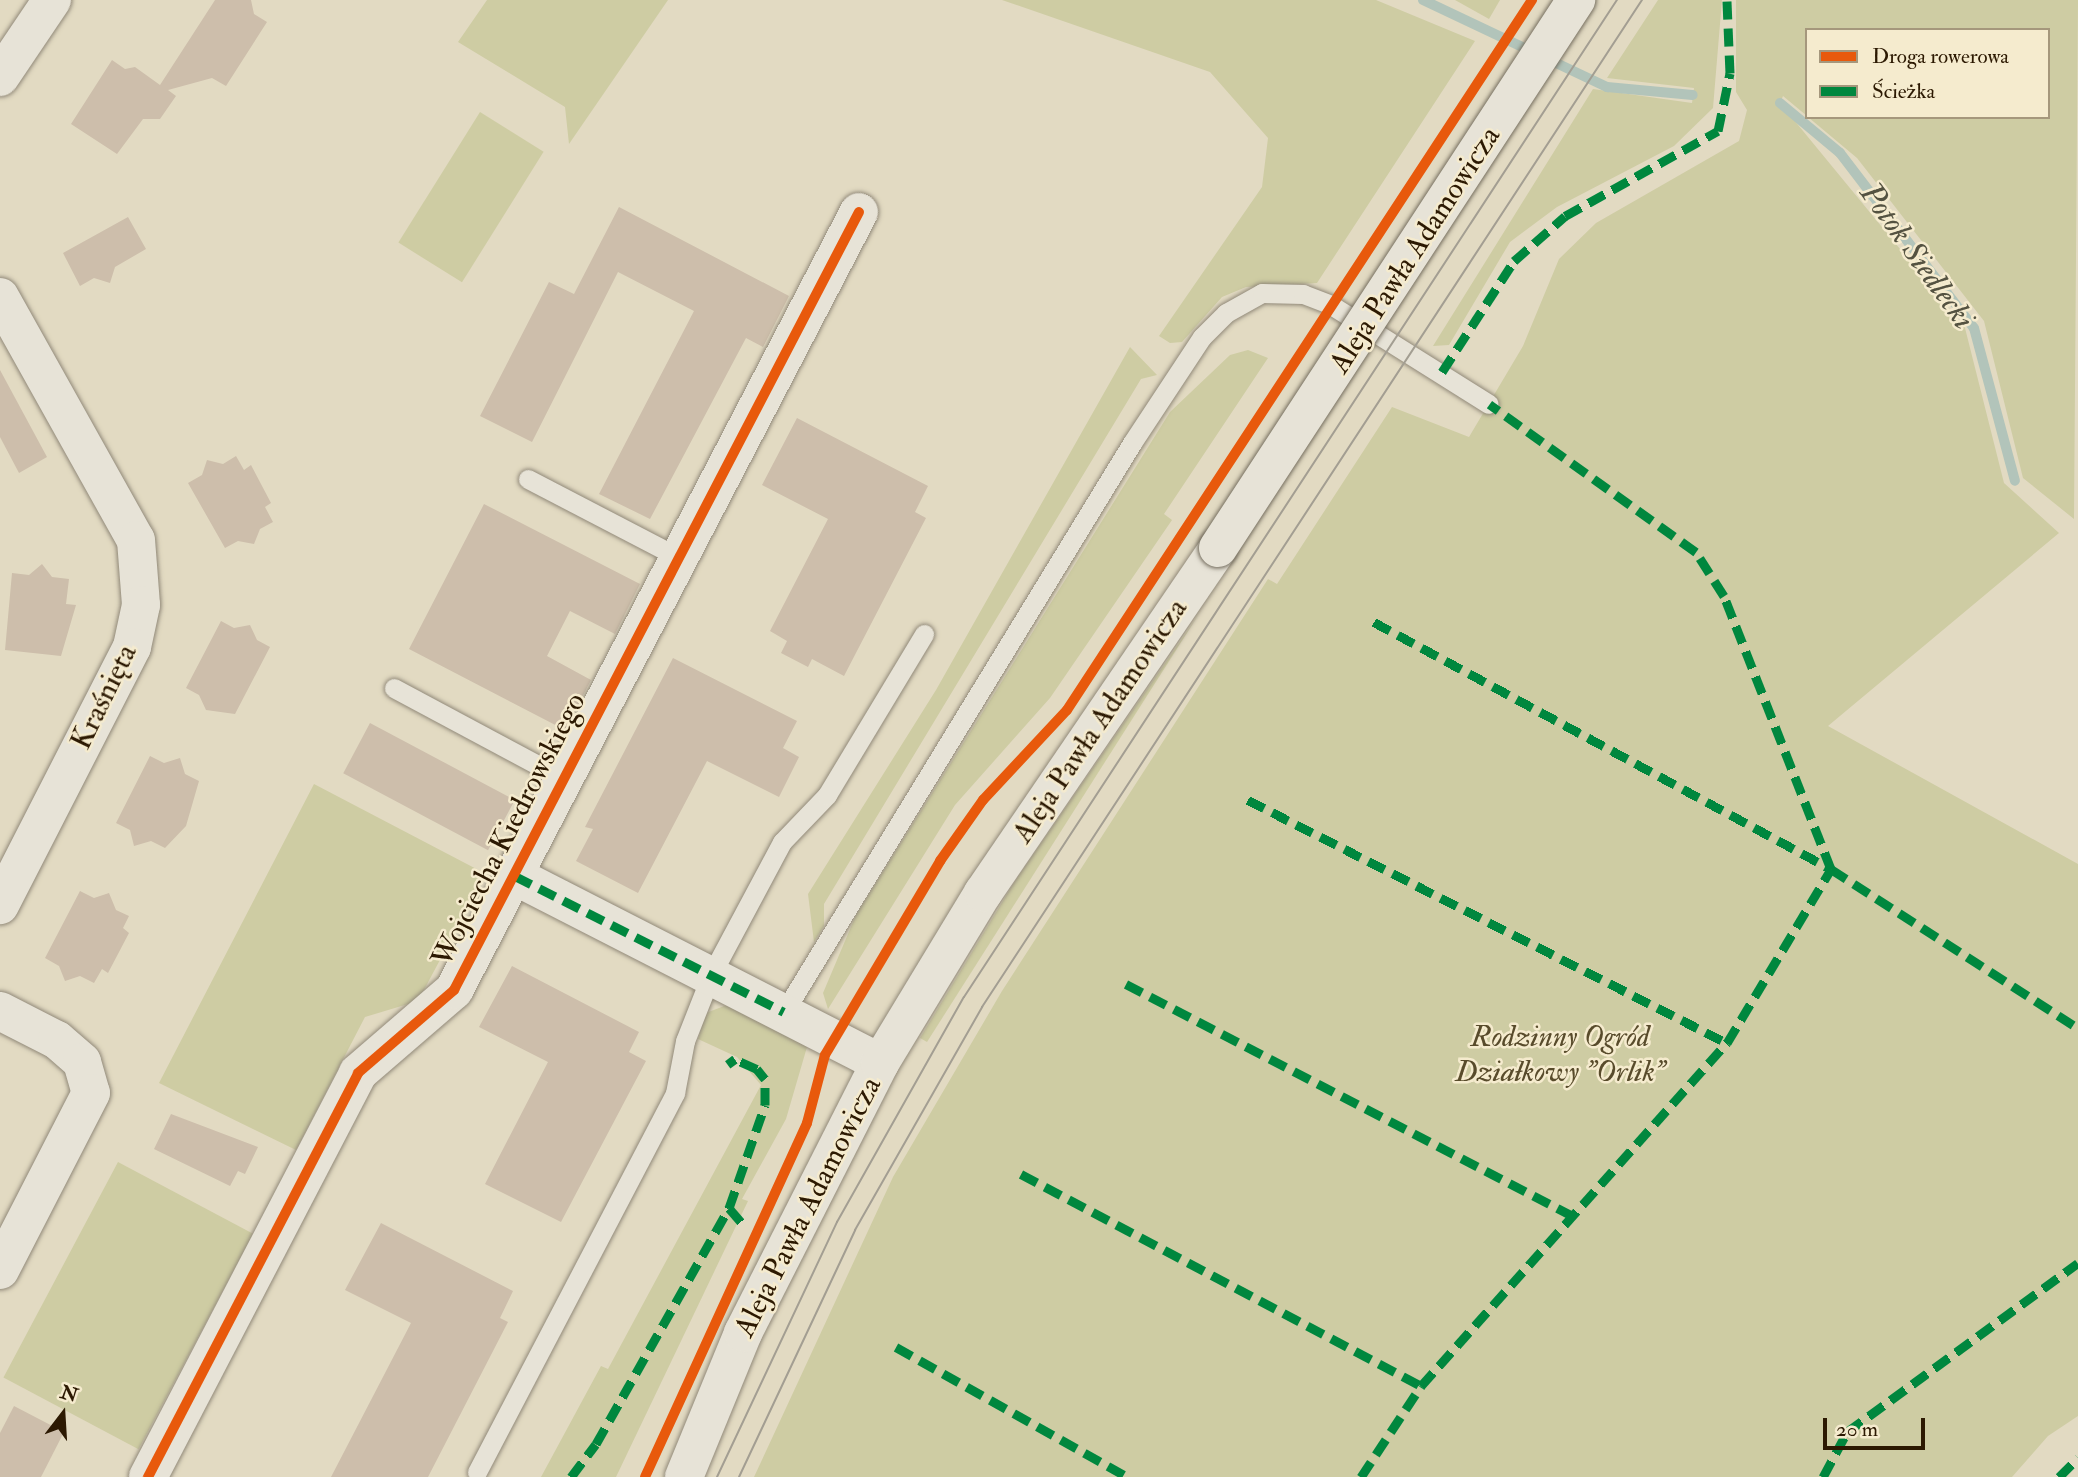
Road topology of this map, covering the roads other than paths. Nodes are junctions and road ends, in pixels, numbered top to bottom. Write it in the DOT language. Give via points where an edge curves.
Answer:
graph roads {
  1 [pos="52,0"];
  2 [pos="1576,0"];
  3 [pos="0,77"];
  4 [pos="859,212"];
  5 [pos="0,297"];
  6 [pos="1489,404"];
  7 [pos="528,479"];
  8 [pos="678,557"];
  9 [pos="924,635"];
  10 [pos="394,688"];
  11 [pos="564,779"];
  12 [pos="515,876"];
  13 [pos="0,905"];
  14 [pos="711,975"];
  15 [pos="0,1010"];
  16 [pos="784,1012"];
  17 [pos="880,1063"];
  18 [pos="0,1270"];
  19 [pos="477,1472"];
  20 [pos="148,1477"];
  21 [pos="684,1477"];
  1 -- 3 [label="street"];
  2 -- 17 [label="street, Aleja Pawła Adamowicza, bridge" via="1218,548 983,893"];
  4 -- 8 [label="street, Wojciecha Kiedrowskiego"];
  5 -- 13 [label="street, Kraśnięta" via="136,540 141,605 132,647"];
  6 -- 16 [label="lane" via="1331,305 1303,294 1262,293 1226,313 1202,337 1132,443"];
  7 -- 8 [label="lane"];
  8 -- 11 [label="street, Wojciecha Kiedrowskiego"];
  9 -- 14 [label="lane" via="827,796 782,842"];
  10 -- 11 [label="lane"];
  11 -- 12 [label="street, Wojciecha Kiedrowskiego"];
  12 -- 14 [label="street, Wojciecha Kiedrowskiego"];
  12 -- 20 [label="street, Wojciecha Kiedrowskiego" via="446,1002 358,1073"];
  14 -- 16 [label="street, Wojciecha Kiedrowskiego"];
  14 -- 19 [label="lane" via="685,1041 675,1093"];
  15 -- 18 [label="street" via="66,1047 82,1062 91,1093"];
  16 -- 17 [label="street, Wojciecha Kiedrowskiego"];
  17 -- 21 [label="street, Aleja Pawła Adamowicza" via="743,1334"];
}
